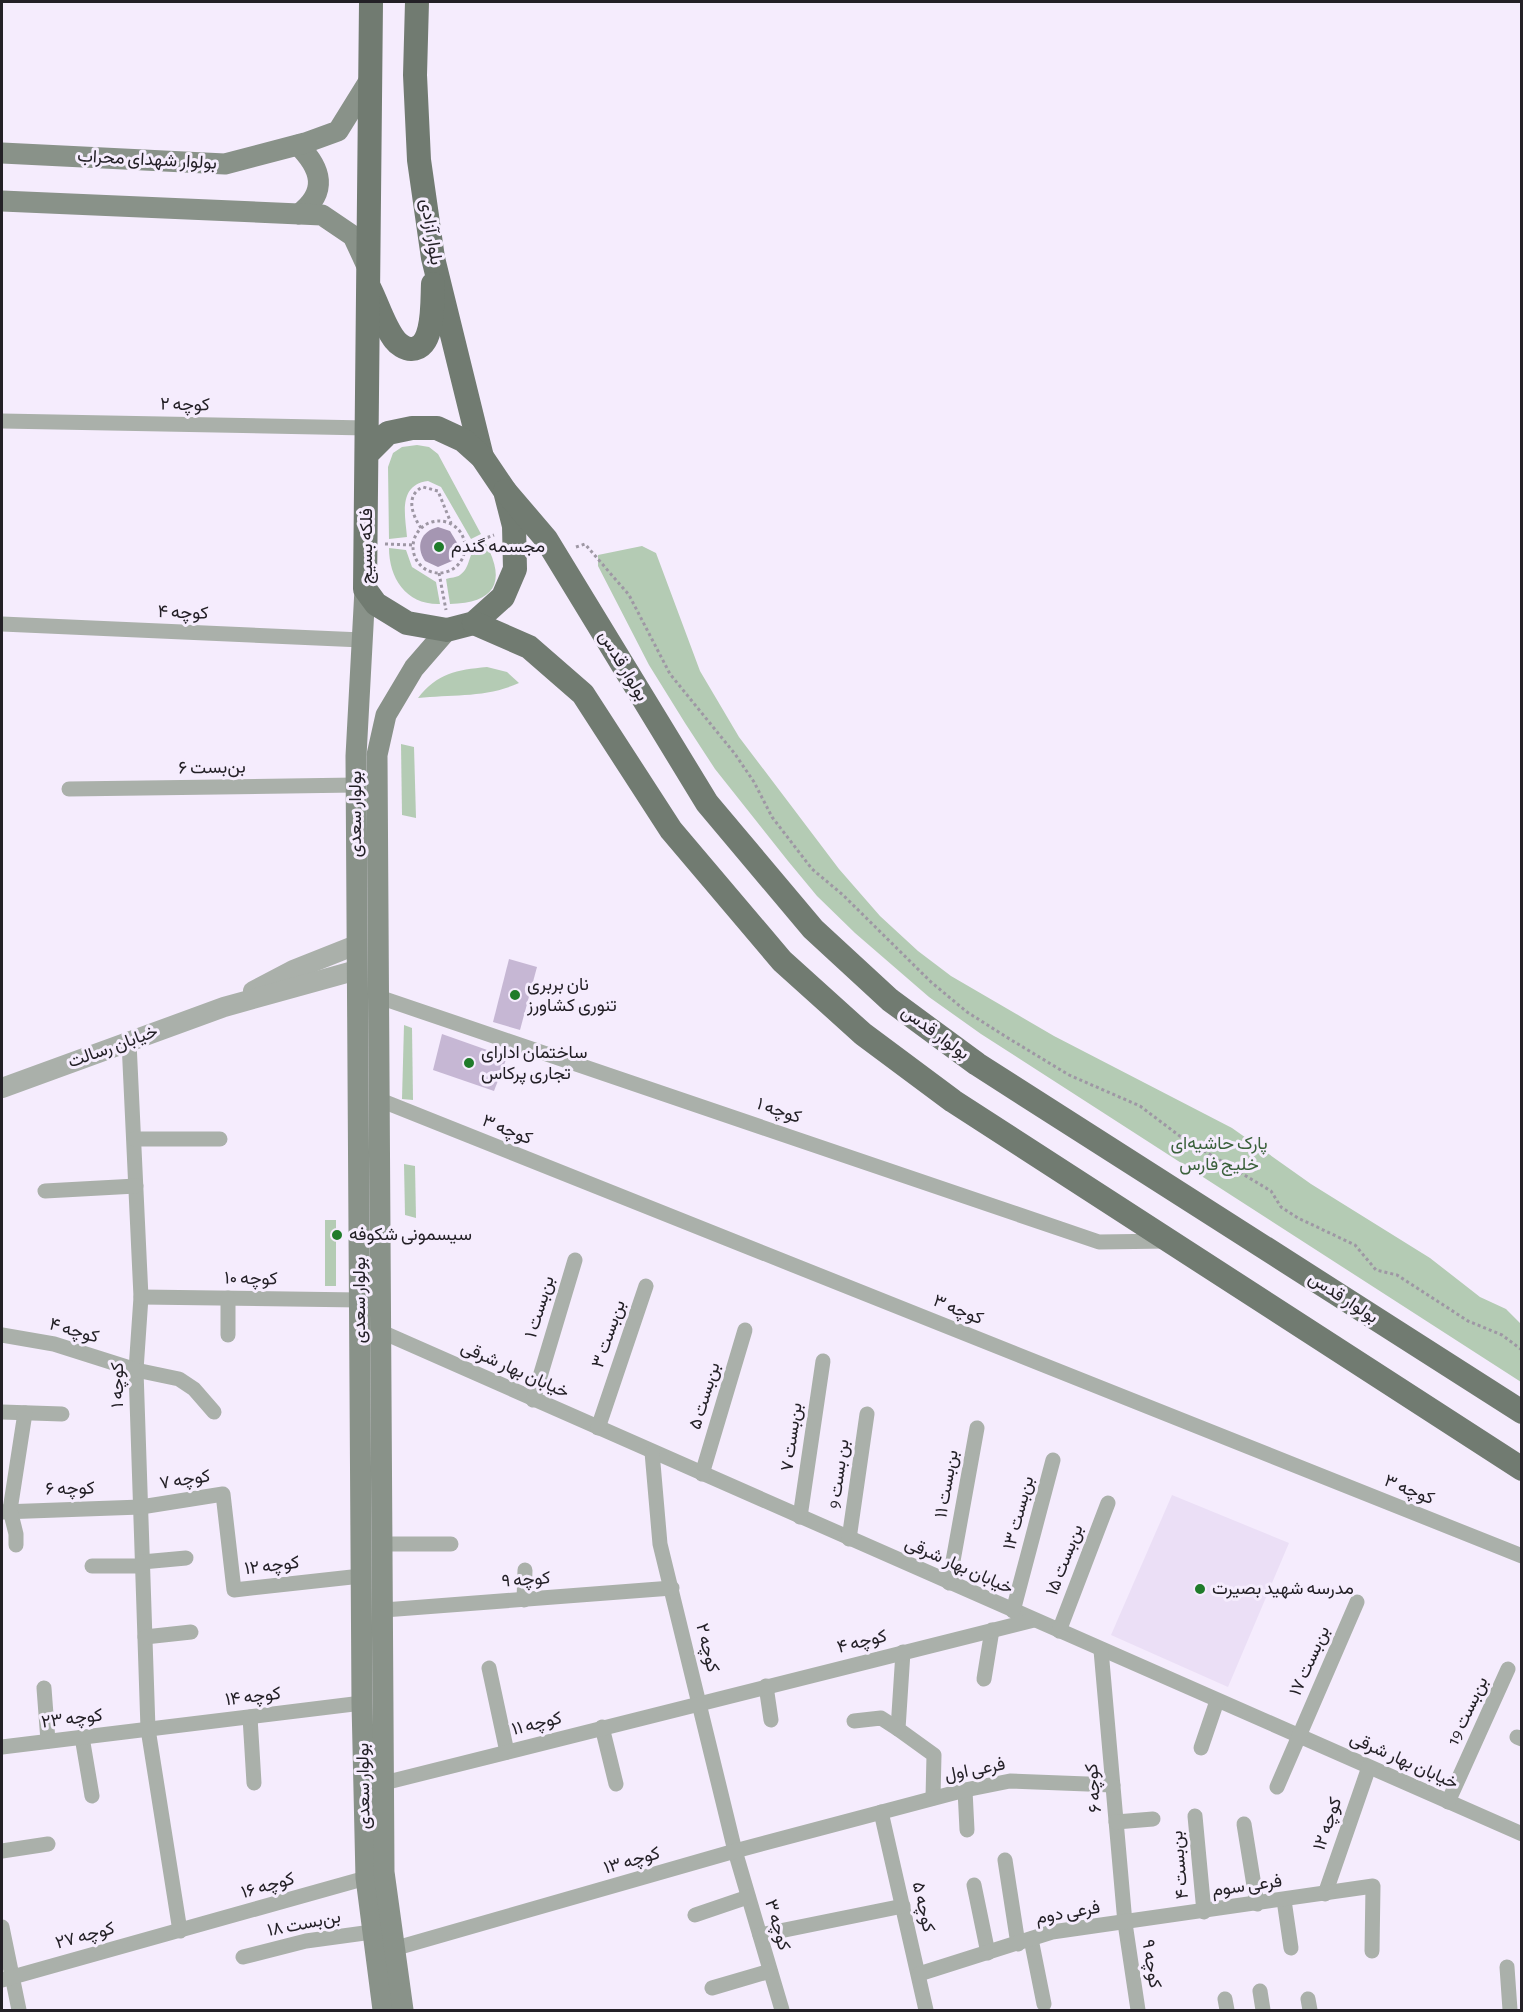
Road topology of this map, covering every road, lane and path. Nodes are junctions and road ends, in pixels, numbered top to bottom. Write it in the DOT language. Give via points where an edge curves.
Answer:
graph roads {
  1 [pos="371,2"];
  2 [pos="417,2"];
  3 [pos="369,81"];
  4 [pos="298,145"];
  5 [pos="2,153"];
  6 [pos="2,201"];
  7 [pos="299,214"];
  8 [pos="433,258"];
  9 [pos="366,273"];
  10 [pos="2,421"];
  11 [pos="367,428"];
  12 [pos="367,454"];
  13 [pos="482,457"];
  14 [pos="505,491"];
  15 [pos="451,523"];
  16 [pos="514,526"];
  17 [pos="422,529"];
  18 [pos="366,542"];
  19 [pos="413,545"];
  20 [pos="465,546"];
  21 [pos="555,554"];
  22 [pos="439,573"];
  23 [pos="364,589"];
  24 [pos="474,623"];
  25 [pos="2,624"];
  26 [pos="448,629"];
  27 [pos="362,640"];
  28 [pos="356,785"];
  29 [pos="69,789"];
  30 [pos="356,945"];
  31 [pos="357,970"];
  32 [pos="379,997"];
  33 [pos="224,1007"];
  34 [pos="129,1042"];
  35 [pos="2,1088"];
  36 [pos="380,1100"];
  37 [pos="135,1139"];
  38 [pos="220,1139"];
  39 [pos="136,1185"];
  40 [pos="45,1191"];
  41 [pos="1168,1241"];
  42 [pos="575,1260"];
  43 [pos="646,1286"];
  44 [pos="141,1297"];
  45 [pos="228,1298"];
  46 [pos="360,1300"];
  47 [pos="745,1330"];
  48 [pos="382,1332"];
  49 [pos="2,1335"];
  50 [pos="228,1335"];
  51 [pos="1521,1350"];
  52 [pos="823,1361"];
  53 [pos="136,1370"];
  54 [pos="533,1400"];
  55 [pos="214,1412"];
  56 [pos="1521,1412"];
  57 [pos="2,1413"];
  58 [pos="25,1413"];
  59 [pos="63,1414"];
  60 [pos="867,1414"];
  61 [pos="598,1428"];
  62 [pos="977,1428"];
  63 [pos="652,1452"];
  64 [pos="1053,1460"];
  65 [pos="1521,1469"];
  66 [pos="702,1474"];
  67 [pos="1108,1503"];
  68 [pos="141,1507"];
  69 [pos="6,1511"];
  70 [pos="800,1517"];
  71 [pos="849,1539"];
  72 [pos="229,1543"];
  73 [pos="383,1544"];
  74 [pos="451,1544"];
  75 [pos="16,1545"];
  76 [pos="1521,1556"];
  77 [pos="186,1558"];
  78 [pos="142,1564"];
  79 [pos="92,1566"];
  80 [pos="525,1570"];
  81 [pos="361,1575"];
  82 [pos="949,1582"];
  83 [pos="672,1588"];
  84 [pos="524,1600"];
  85 [pos="1357,1602"];
  86 [pos="384,1610"];
  87 [pos="1013,1611"];
  88 [pos="1034,1620"];
  89 [pos="992,1630"];
  90 [pos="1059,1631"];
  91 [pos="191,1632"];
  92 [pos="145,1637"];
  93 [pos="1101,1650"];
  94 [pos="903,1652"];
  95 [pos="489,1668"];
  96 [pos="1508,1669"];
  97 [pos="984,1679"];
  98 [pos="766,1686"];
  99 [pos="44,1688"];
  100 [pos="1217,1701"];
  101 [pos="700,1702"];
  102 [pos="362,1703"];
  103 [pos="250,1717"];
  104 [pos="771,1720"];
  105 [pos="854,1721"];
  106 [pos="602,1727"];
  107 [pos="148,1729"];
  108 [pos="898,1729"];
  109 [pos="1298,1736"];
  110 [pos="82,1737"];
  111 [pos="48,1741"];
  112 [pos="2,1747"];
  113 [pos="1201,1748"];
  114 [pos="507,1752"];
  115 [pos="1369,1767"];
  116 [pos="254,1783"];
  117 [pos="384,1783"];
  118 [pos="616,1784"];
  119 [pos="1113,1785"];
  120 [pos="1277,1786"];
  121 [pos="965,1790"];
  122 [pos="92,1796"];
  123 [pos="933,1798"];
  124 [pos="1448,1802"];
  125 [pos="881,1812"];
  126 [pos="1195,1816"];
  127 [pos="1153,1820"];
  128 [pos="1116,1822"];
  129 [pos="1244,1824"];
  130 [pos="967,1830"];
  131 [pos="1521,1834"];
  132 [pos="48,1844"];
  133 [pos="2,1851"];
  134 [pos="735,1851"];
  135 [pos="1005,1860"];
  136 [pos="366,1878"];
  137 [pos="974,1885"];
  138 [pos="1325,1894"];
  139 [pos="748,1897"];
  140 [pos="1284,1900"];
  141 [pos="1257,1904"];
  142 [pos="903,1906"];
  143 [pos="1204,1912"];
  144 [pos="694,1915"];
  145 [pos="1125,1923"];
  146 [pos="2,1927"];
  147 [pos="180,1930"];
  148 [pos="372,1932"];
  149 [pos="760,1935"];
  150 [pos="1025,1942"];
  151 [pos="1291,1948"];
  152 [pos="393,1949"];
  153 [pos="1372,1952"];
  154 [pos="988,1953"];
  155 [pos="243,1957"];
  156 [pos="1507,1967"];
  157 [pos="770,1971"];
  158 [pos="919,1974"];
  159 [pos="7,1978"];
  160 [pos="712,1988"];
  161 [pos="1260,1991"];
  162 [pos="1044,2004"];
  163 [pos="19,2010"];
  164 [pos="383,2010"];
  165 [pos="403,2010"];
  166 [pos="782,2010"];
  167 [pos="926,2010"];
  168 [pos="1138,2010"];
  169 [pos="1263,2010"];
  170 [pos="1510,2010"];
  1 -- 3 [label="main road"];
  2 -- 8 [label="main road, بلوار آزادی" via="419,160"];
  3 -- 4 [label="main road, بولوار شهدای محراب" via="338,131"];
  3 -- 9 [label="main road"];
  4 -- 5 [label="main road, بولوار شهدای محراب" via="225,164"];
  4 -- 7 [label="main road" via="313,160 318,192 312,204"];
  6 -- 7 [label="main road"];
  7 -- 9 [label="main road" via="322,215 353,236"];
  8 -- 9 [label="main road" via="427,337 413,350 395,341"];
  8 -- 13 [label="main road, بلوار آزادی"];
  9 -- 11 [label="main road"];
  10 -- 11 [label="street, کوچه ۲"];
  11 -- 12 [label="main road"];
  12 -- 13 [label="main road, فلکه بسیج" via="388,433 437,428 463,440"];
  12 -- 18 [label="main road, فلکه بسیج"];
  13 -- 14 [label="main road, فلکه بسیج"];
  14 -- 16 [label="main road, فلکه بسیج"];
  14 -- 21 [label="main road, بولوار قدس"];
  15 -- 17 [label="path" via="430,522"];
  15 -- 17 [label="path" via="438,491 423,487 411,499 416,522"];
  15 -- 20 [label="path" via="460,531"];
  16 -- 20 [label="path"];
  16 -- 24 [label="main road, فلکه بسیج" via="515,569 503,597"];
  17 -- 19 [label="path"];
  18 -- 19 [label="path"];
  18 -- 23 [label="main road, فلکه بسیج"];
  19 -- 22 [label="path" via="421,566"];
  20 -- 22 [label="path" via="457,566"];
  21 -- 51 [label="path" via="585,544 629,595 670,674 735,754 772,817 812,869 949,997 1069,1075 1140,1106 1181,1137 1271,1191 1281,1207 1298,1218 1355,1245 1376,1270 1397,1275 1468,1321 1502,1335"];
  21 -- 56 [label="main road, بولوار قدس" via="707,803 813,929 890,1000 977,1064"];
  22 -- 26 [label="path"];
  23 -- 26 [label="main road, فلکه بسیج" via="376,604 407,623"];
  23 -- 27 [label="main road, بولوار سعدی"];
  24 -- 26 [label="main road, فلکه بسیج"];
  24 -- 41 [label="main road" via="529,647 583,694 671,830 782,961 863,1034 953,1101"];
  25 -- 27 [label="street, کوچه ۴"];
  26 -- 32 [label="main road, بولوار سعدی" via="414,668 386,716 377,755"];
  27 -- 28 [label="main road, بولوار سعدی"];
  28 -- 29 [label="street, بن‌بست ۶"];
  28 -- 30 [label="main road, بولوار سعدی"];
  30 -- 31 [label="main road, بولوار سعدی"];
  30 -- 33 [label="street" via="293,970"];
  31 -- 33 [label="street"];
  31 -- 46 [label="main road, بولوار سعدی"];
  32 -- 36 [label="main road, بولوار سعدی"];
  32 -- 41 [label="street, کوچه ۱" via="1099,1242"];
  33 -- 34 [label="street, خیابان رسالت"];
  34 -- 35 [label="street, خیابان رسالت"];
  34 -- 37 [label="street, کوچه ۱"];
  36 -- 48 [label="main road, بولوار سعدی"];
  36 -- 76 [label="street, کوچه ۳"];
  37 -- 38 [label="street"];
  37 -- 39 [label="street, کوچه ۱"];
  39 -- 40 [label="street"];
  39 -- 44 [label="street, کوچه ۱"];
  41 -- 65 [label="main road"];
  42 -- 54 [label="street, بن‌بست ۱"];
  43 -- 61 [label="street, بن‌بست ۳"];
  44 -- 45 [label="street, کوچه ۱۰"];
  44 -- 53 [label="street, کوچه ۱"];
  45 -- 46 [label="street, کوچه ۱۰"];
  45 -- 50 [label="street"];
  46 -- 81 [label="main road, بولوار سعدی"];
  47 -- 66 [label="street, بن‌بست ۵"];
  48 -- 54 [label="street, خیابان بهار شرقی"];
  48 -- 73 [label="main road, بولوار سعدی"];
  49 -- 53 [label="street, کوچه ۴" via="54,1344"];
  52 -- 70 [label="street, بن‌بست ۷"];
  53 -- 55 [label="street" via="179,1378"];
  53 -- 68 [label="street, کوچه ۱"];
  54 -- 61 [label="street, خیابان بهار شرقی"];
  57 -- 58 [label="street"];
  58 -- 59 [label="street"];
  58 -- 69 [label="street"];
  60 -- 71 [label="street, بن بست 9"];
  61 -- 63 [label="street, خیابان بهار شرقی"];
  62 -- 82 [label="street, بن‌بست ۱۱"];
  63 -- 66 [label="street, خیابان بهار شرقی"];
  63 -- 83 [label="street, کوچه ۲" via="660,1544"];
  64 -- 87 [label="street, بن‌بست ۱۳"];
  66 -- 70 [label="street, خیابان بهار شرقی"];
  67 -- 90 [label="street, بن‌بست ۱۵"];
  68 -- 69 [label="street, کوچه ۶"];
  68 -- 72 [label="street, کوچه ۷" via="223,1494"];
  68 -- 78 [label="street, کوچه ۱"];
  69 -- 75 [label="street" via="16,1534"];
  70 -- 71 [label="street, خیابان بهار شرقی"];
  71 -- 82 [label="street, خیابان بهار شرقی"];
  72 -- 81 [label="street, کوچه ۱۲" via="234,1590"];
  73 -- 74 [label="street"];
  73 -- 86 [label="main road, بولوار سعدی"];
  77 -- 78 [label="street"];
  78 -- 79 [label="street"];
  78 -- 92 [label="street, کوچه ۱"];
  80 -- 84 [label="street"];
  81 -- 102 [label="main road, بولوار سعدی"];
  82 -- 87 [label="street, خیابان بهار شرقی"];
  83 -- 84 [label="street, کوچه ۹"];
  83 -- 101 [label="street, کوچه ۲"];
  84 -- 86 [label="street, کوچه ۹"];
  85 -- 109 [label="street, بن‌بست ۱۷"];
  86 -- 117 [label="main road, بولوار سعدی"];
  87 -- 88 [label="street, خیابان بهار شرقی"];
  88 -- 89 [label="street, کوچه ۴"];
  88 -- 90 [label="street, خیابان بهار شرقی"];
  89 -- 94 [label="street, کوچه ۴"];
  89 -- 97 [label="street"];
  90 -- 93 [label="street, خیابان بهار شرقی"];
  91 -- 92 [label="street"];
  92 -- 107 [label="street, کوچه ۱"];
  93 -- 100 [label="street, خیابان بهار شرقی"];
  93 -- 119 [label="street, کوچه ۶"];
  94 -- 98 [label="street, کوچه ۴"];
  94 -- 108 [label="street"];
  95 -- 114 [label="street"];
  96 -- 124 [label="street, بن‌بست 19"];
  98 -- 101 [label="street, کوچه ۴"];
  98 -- 104 [label="street"];
  99 -- 111 [label="street"];
  100 -- 109 [label="street, خیابان بهار شرقی"];
  100 -- 113 [label="street"];
  101 -- 106 [label="street, کوچه ۱۱"];
  101 -- 134 [label="street, کوچه ۲"];
  102 -- 103 [label="street, کوچه ۱۴"];
  102 -- 136 [label="main road, بولوار سعدی"];
  103 -- 107 [label="street, کوچه ۱۴"];
  103 -- 116 [label="street"];
  105 -- 108 [label="street" via="881,1718"];
  106 -- 114 [label="street, کوچه ۱۱"];
  106 -- 118 [label="street"];
  107 -- 110 [label="street, کوچه ۲۳"];
  107 -- 147 [label="street, کوچه ۱"];
  108 -- 123 [label="street" via="934,1755"];
  109 -- 115 [label="street, خیابان بهار شرقی"];
  109 -- 120 [label="street, بن‌بست ۱۷"];
  110 -- 111 [label="street, کوچه ۲۳"];
  110 -- 122 [label="street"];
  111 -- 112 [label="street, کوچه ۲۳"];
  114 -- 117 [label="street, کوچه ۱۱"];
  115 -- 124 [label="street, خیابان بهار شرقی"];
  115 -- 138 [label="street, کوچه ۱۲"];
  117 -- 152 [label="main road, بولوار سعدی" via="384,1872"];
  119 -- 121 [label="street, فرعی اول" via="1010,1781"];
  119 -- 128 [label="street, کوچه ۶"];
  121 -- 123 [label="street, فرعی اول"];
  121 -- 130 [label="street"];
  123 -- 125 [label="street, فرعی اول"];
  124 -- 131 [label="street, خیابان بهار شرقی"];
  125 -- 134 [label="street, کوچه ۱۳"];
  125 -- 142 [label="street, کوچه ۵"];
  126 -- 143 [label="street, بن‌بست ۴"];
  127 -- 128 [label="street"];
  128 -- 145 [label="street, کوچه ۶"];
  129 -- 141 [label="street"];
  132 -- 133 [label="street"];
  134 -- 139 [label="street, کوچه ۳"];
  134 -- 152 [label="street, کوچه ۱۳"];
  135 -- 150 [label="street"];
  136 -- 147 [label="street, کوچه ۱۶"];
  136 -- 148 [label="main road, بولوار سعدی"];
  137 -- 154 [label="street"];
  138 -- 140 [label="street, فرعی سوم"];
  138 -- 153 [label="street, فرعی سوم" via="1373,1886"];
  139 -- 144 [label="street"];
  139 -- 149 [label="street, کوچه ۳"];
  140 -- 141 [label="street, فرعی سوم"];
  140 -- 151 [label="street"];
  141 -- 143 [label="street, فرعی سوم"];
  142 -- 149 [label="street"];
  142 -- 158 [label="street, کوچه ۵"];
  143 -- 145 [label="street, فرعی سوم"];
  145 -- 150 [label="street, فرعی دوم" via="1052,1932"];
  145 -- 168 [label="street, کوچه ۹"];
  146 -- 159 [label="street"];
  147 -- 159 [label="street, کوچه ۲۷"];
  148 -- 155 [label="street, بن‌بست ۱۸" via="306,1941"];
  148 -- 164 [label="main road, بولوار سعدی"];
  149 -- 157 [label="street, کوچه ۳"];
  150 -- 154 [label="street"];
  150 -- 162 [label="street"];
  152 -- 165 [label="main road, بولوار سعدی"];
  154 -- 158 [label="street"];
  156 -- 170 [label="street"];
  157 -- 160 [label="street"];
  157 -- 166 [label="street, کوچه ۳"];
  158 -- 167 [label="street, کوچه ۵"];
  159 -- 163 [label="street"];
  161 -- 169 [label="street"];
}
